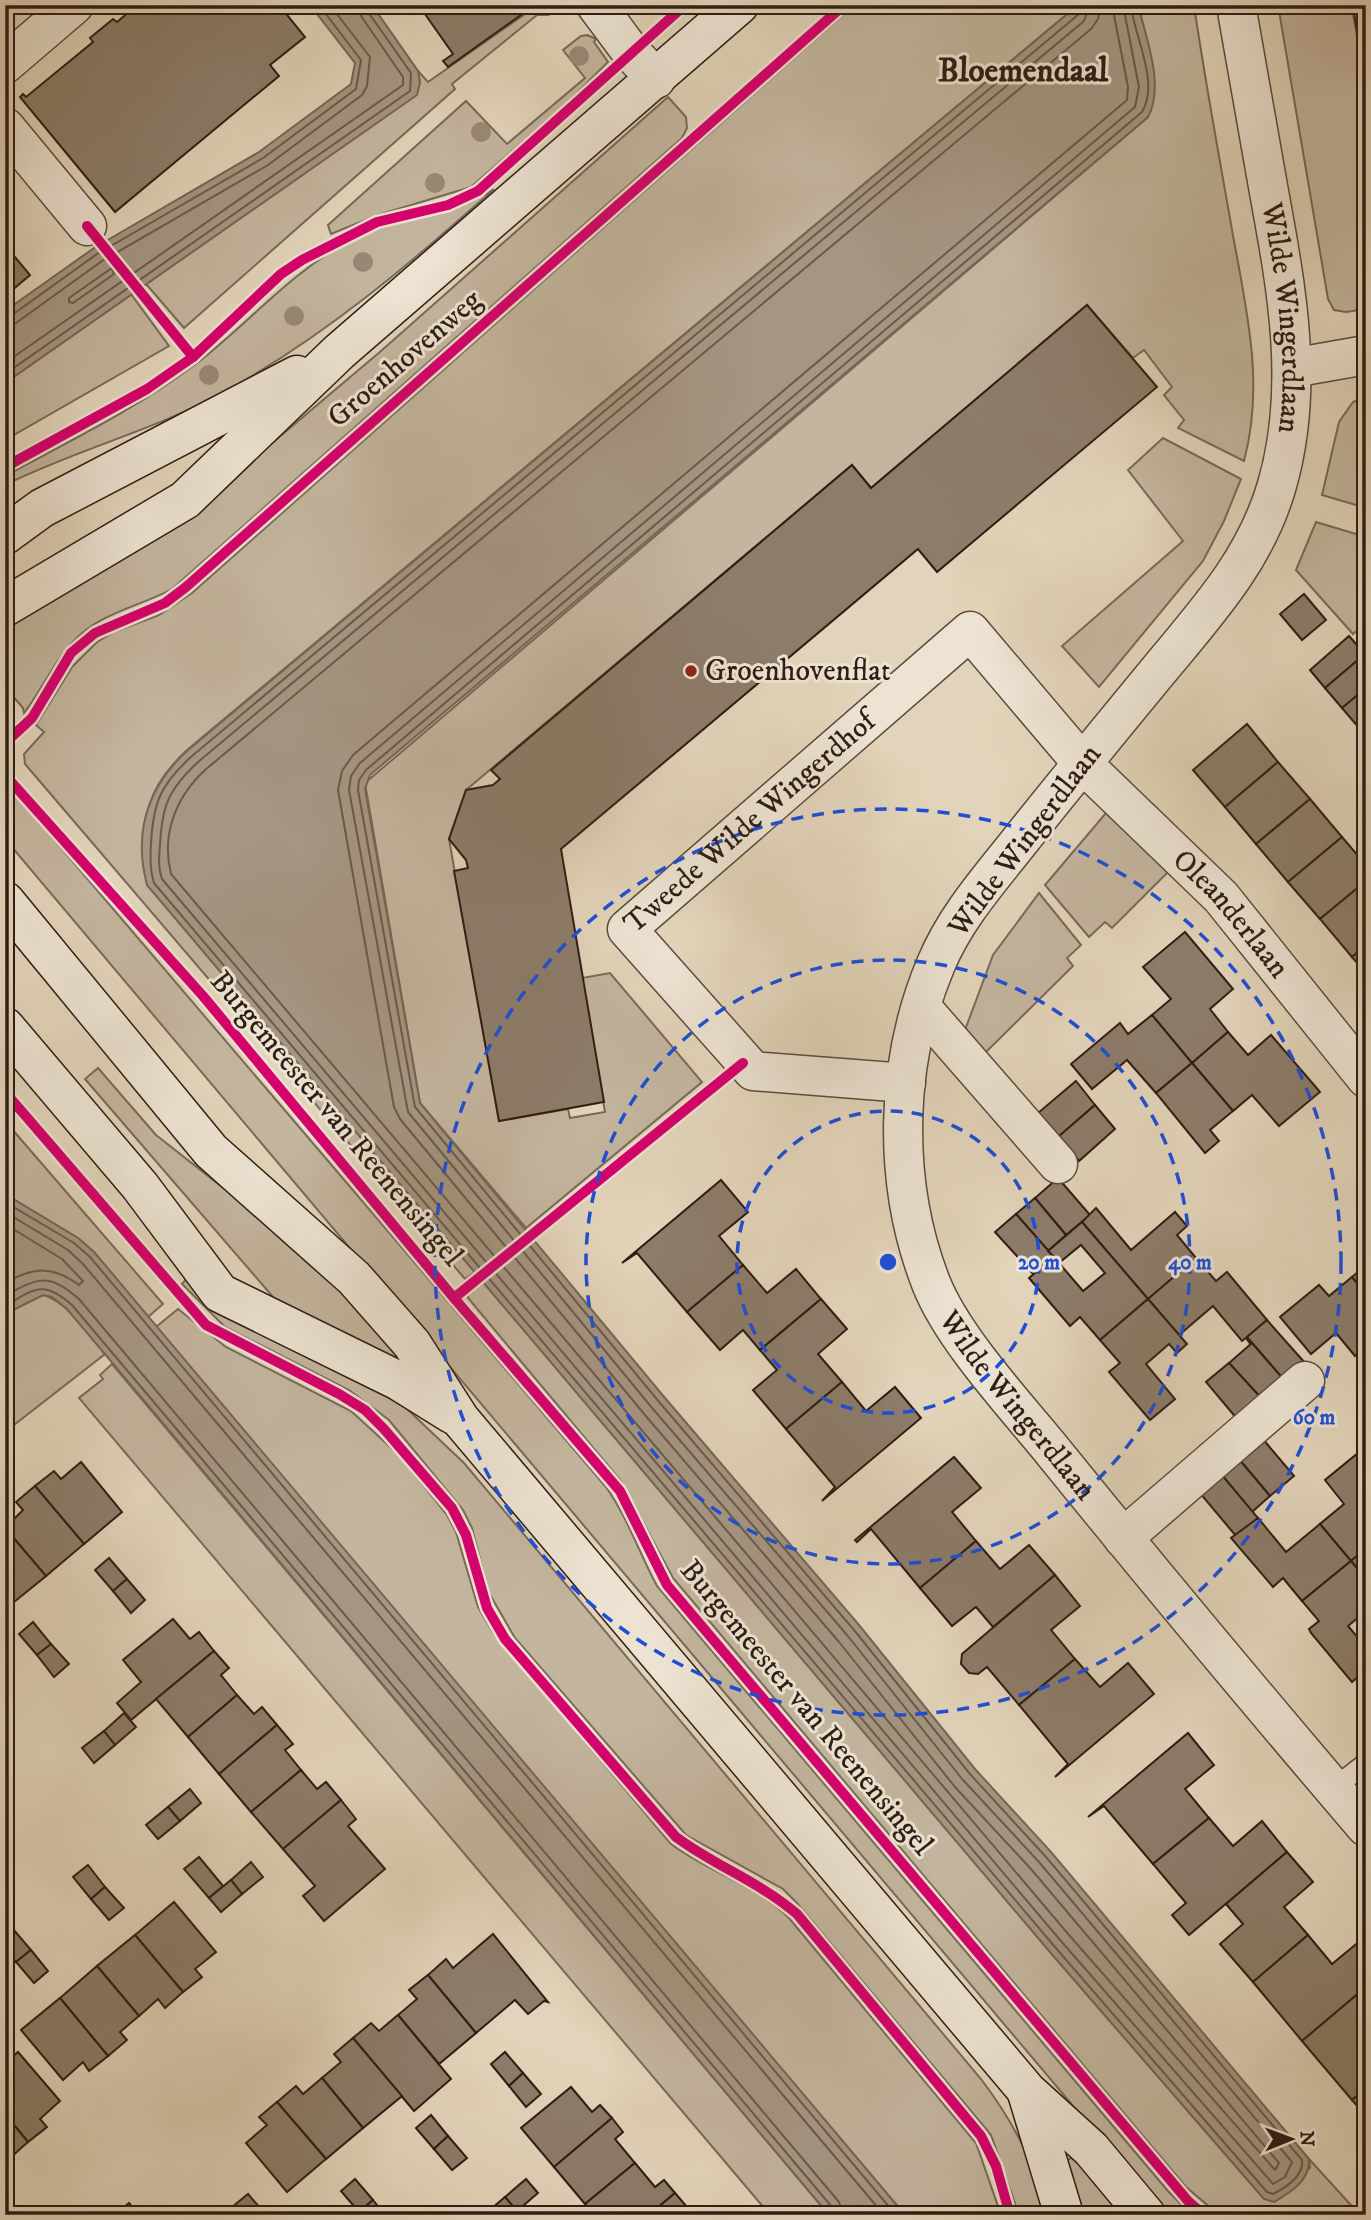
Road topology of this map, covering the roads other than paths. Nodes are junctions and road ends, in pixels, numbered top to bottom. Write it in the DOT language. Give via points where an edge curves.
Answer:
graph roads {
  1 [pos="74,5"];
  2 [pos="596,5"];
  3 [pos="739,5"];
  4 [pos="1236,5"];
  5 [pos="5,64"];
  6 [pos="656,79"];
  7 [pos="5,127"];
  8 [pos="87,226"];
  9 [pos="339,352"];
  10 [pos="1366,355"];
  11 [pos="1293,368"];
  12 [pos="5,535"];
  13 [pos="5,607"];
  14 [pos="1082,763"];
  15 [pos="5,901"];
  16 [pos="922,1008"];
  17 [pos="5,1027"];
  18 [pos="1366,1078"];
  19 [pos="906,1083"];
  20 [pos="1058,1164"];
  21 [pos="1305,1381"];
  22 [pos="460,1419"];
  23 [pos="1123,1538"];
  24 [pos="1366,1763"];
  25 [pos="1333,1789"];
  26 [pos="1366,1827"];
  27 [pos="1027,2091"];
  28 [pos="1064,2215"];
  29 [pos="1146,2215"];
  1 -- 5 [label="street"];
  2 -- 6 [label="street"];
  3 -- 6 [label="street, Groenhovenweg"];
  4 -- 11 [label="street, Wilde Wingerdlaan" via="1287,291"];
  6 -- 9 [label="street, Groenhovenweg"];
  7 -- 8 [label="street"];
  9 -- 12 [label="street, Groenhovenweg" via="42,508"];
  9 -- 13 [label="street, Groenhovenweg" via="186,500"];
  10 -- 11 [label="street"];
  11 -- 14 [label="street, Wilde Wingerdlaan" via="1290,428 1259,535 1234,578"];
  14 -- 16 [label="street, Wilde Wingerdlaan" via="958,923 936,964"];
  14 -- 18 [label="street, Oleanderlaan" via="1221,897"];
  14 -- 19 [label="street, Tweede Wilde Wingerdhof" via="970,631 627,929 754,1071"];
  15 -- 22 [label="street" via="211,1151 354,1278 404,1334"];
  16 -- 19 [label="street, Wilde Wingerdlaan"];
  16 -- 20 [label="street"];
  17 -- 22 [label="street" via="140,1186 220,1293 399,1381"];
  19 -- 23 [label="street, Wilde Wingerdlaan" via="905,1183 933,1289 974,1353"];
  21 -- 23 [label="street"];
  22 -- 27 [label="street"];
  23 -- 25 [label="street, Wilde Wingerdlaan"];
  24 -- 25 [label="lane"];
  25 -- 26 [label="street, Wilde Wingerdlaan"];
  27 -- 28 [label="street"];
  27 -- 29 [label="street" via="1091,2149"];
}
